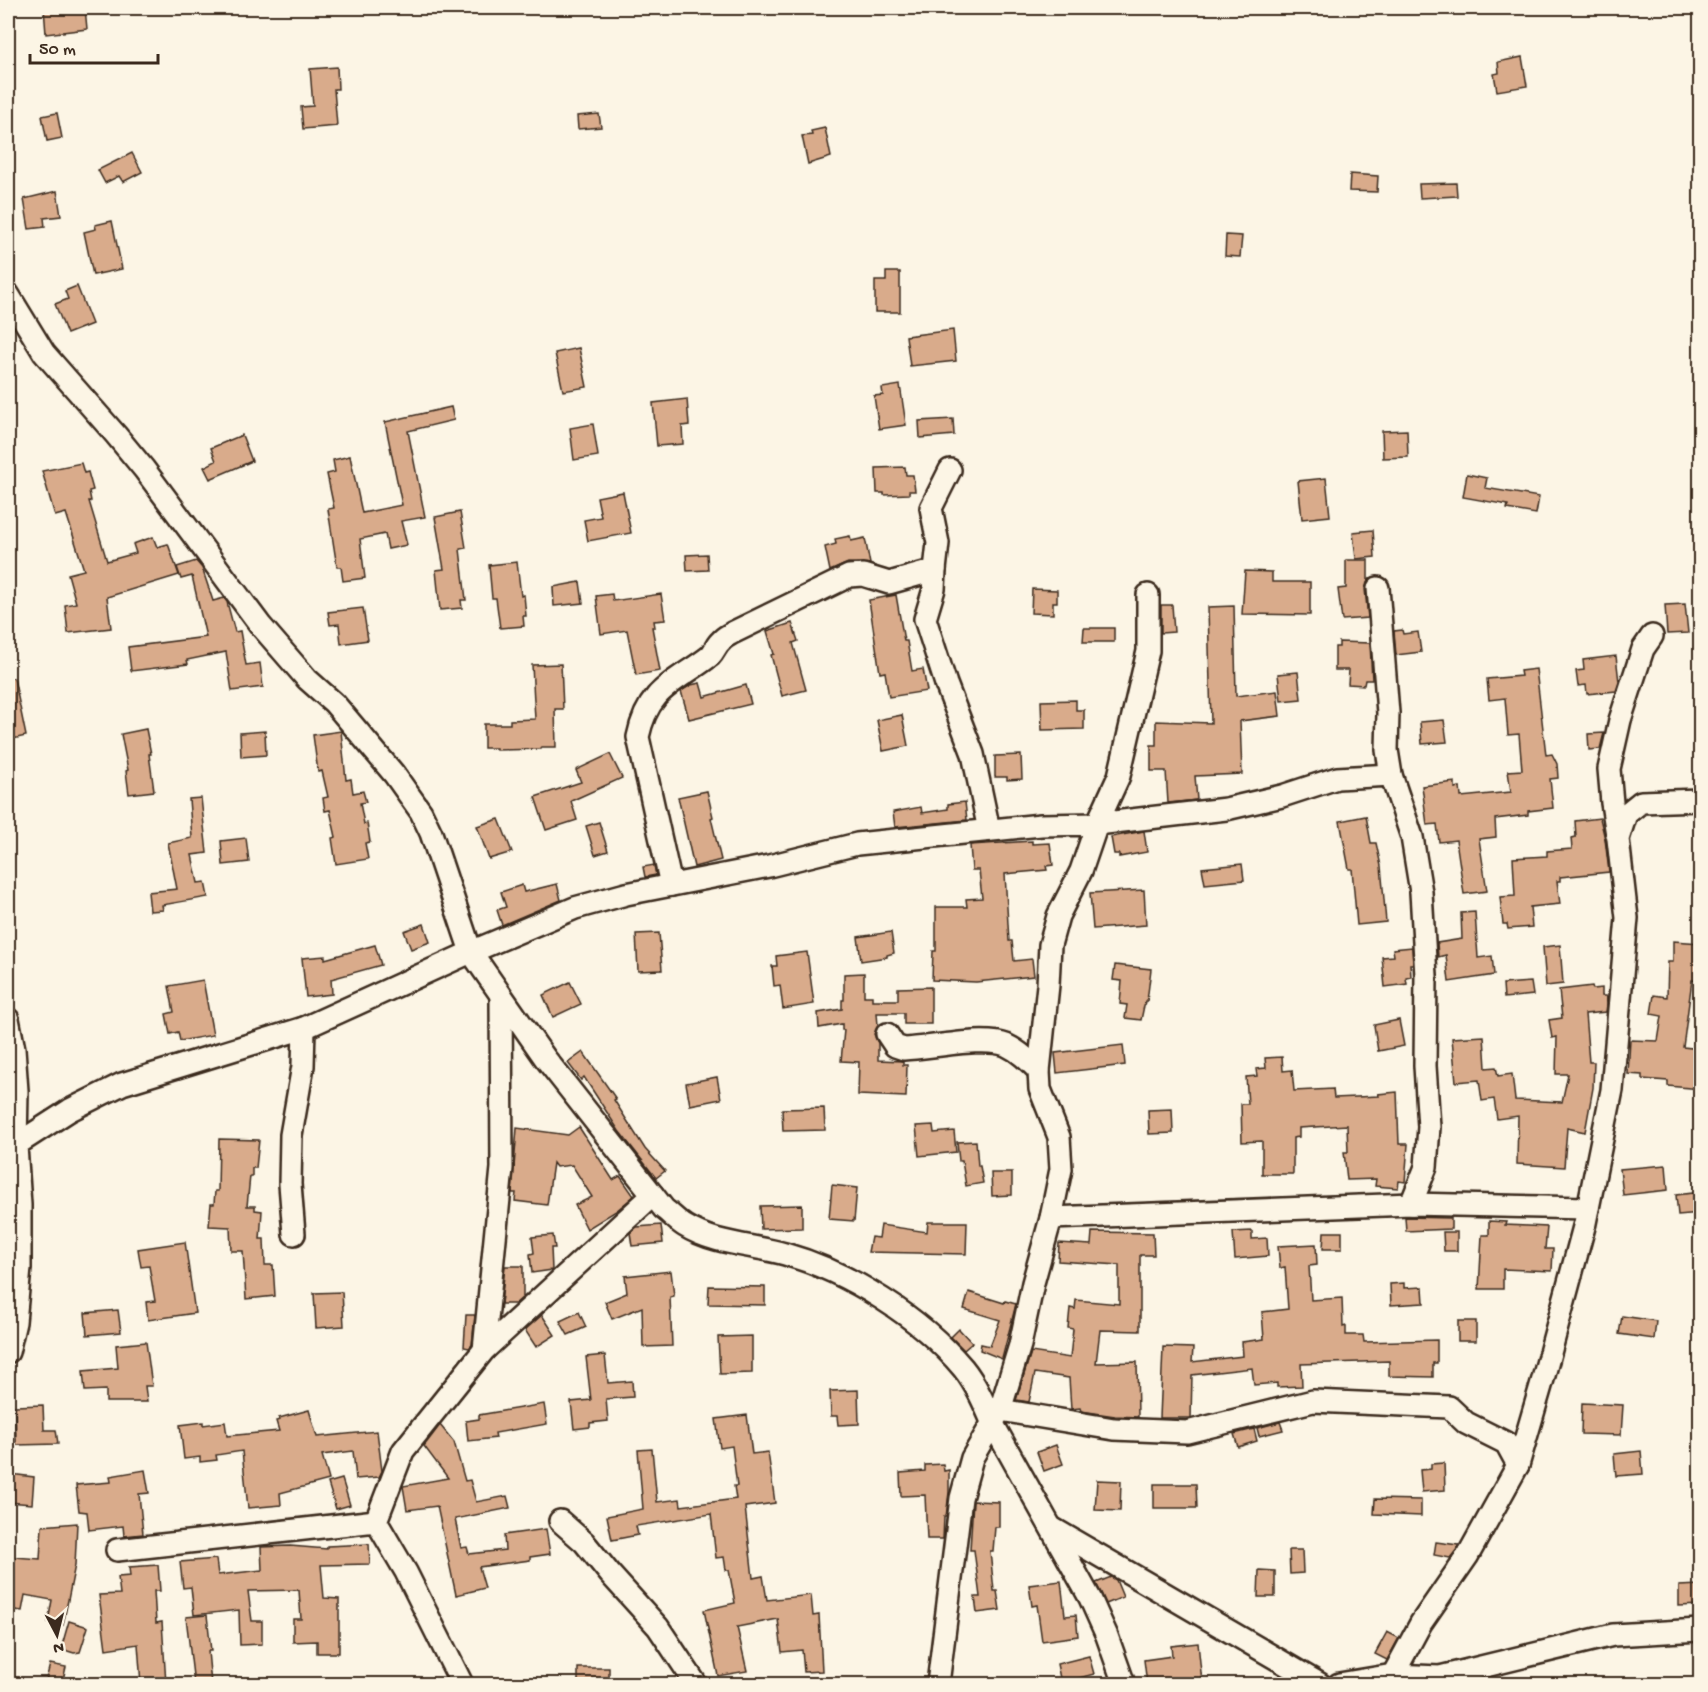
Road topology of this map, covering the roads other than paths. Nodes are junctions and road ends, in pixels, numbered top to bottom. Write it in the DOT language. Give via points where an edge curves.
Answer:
graph roads {
  1 [pos="8,294"];
  2 [pos="950,470"];
  3 [pos="935,570"];
  4 [pos="1378,588"];
  5 [pos="1148,596"];
  6 [pos="1652,636"];
  7 [pos="1391,775"];
  8 [pos="1701,800"];
  9 [pos="1097,824"];
  10 [pos="989,830"];
  11 [pos="1618,839"];
  12 [pos="671,885"];
  13 [pos="471,952"];
  14 [pos="501,997"];
  15 [pos="8,1019"];
  16 [pos="304,1028"];
  17 [pos="887,1034"];
  18 [pos="1039,1071"];
  19 [pos="12,1148"];
  20 [pos="653,1195"];
  21 [pos="1411,1204"];
  22 [pos="1588,1208"];
  23 [pos="1051,1218"];
  24 [pos="294,1234"];
  25 [pos="484,1350"];
  26 [pos="8,1352"];
  27 [pos="997,1417"];
  28 [pos="1518,1465"];
  29 [pos="376,1521"];
  30 [pos="560,1521"];
  31 [pos="1051,1528"];
  32 [pos="117,1550"];
  33 [pos="1701,1630"];
  34 [pos="1393,1676"];
  35 [pos="462,1684"];
  36 [pos="696,1684"];
  37 [pos="938,1684"];
  38 [pos="1124,1684"];
  39 [pos="1320,1684"];
  40 [pos="1339,1684"];
  1 -- 13 [label="street" via="44,353 137,460 261,626 333,703 422,812"];
  2 -- 3 [label="street" via="931,508 938,543"];
  3 -- 10 [label="street" via="925,619 973,754"];
  3 -- 12 [label="street" via="889,583 863,574 849,576 732,633 712,654 671,682 651,704 638,737"];
  4 -- 7 [label="street"];
  5 -- 9 [label="street" via="1148,651 1119,776"];
  6 -- 11 [label="street" via="1643,649 1620,720 1609,769"];
  7 -- 9 [label="street" via="1337,778 1226,809"];
  7 -- 21 [label="street" via="1414,848 1426,976 1429,1127 1426,1167"];
  8 -- 11 [label="street" via="1641,802 1626,814"];
  9 -- 10 [label="street"];
  9 -- 18 [label="street" via="1081,871 1058,916 1050,945"];
  10 -- 12 [label="street" via="857,844"];
  11 -- 22 [label="street" via="1627,918 1612,1090"];
  12 -- 13 [label="street" via="575,908"];
  13 -- 14 [label="street"];
  13 -- 16 [label="street"];
  14 -- 20 [label="street"];
  14 -- 25 [label="street" via="502,1168"];
  15 -- 19 [label="street" via="16,1081"];
  16 -- 19 [label="street" via="122,1084 70,1110"];
  16 -- 24 [label="street" via="303,1066 291,1135"];
  17 -- 18 [label="street" via="895,1046 904,1049 987,1042 1005,1045"];
  18 -- 23 [label="street" via="1040,1089 1059,1137 1061,1169"];
  19 -- 26 [label="street" via="20,1205 20,1268"];
  20 -- 25 [label="street"];
  20 -- 27 [label="street" via="685,1227 710,1238 806,1260 879,1296 964,1369"];
  21 -- 22 [label="street"];
  21 -- 23 [label="street"];
  22 -- 28 [label="street"];
  23 -- 27 [label="street" via="1020,1345"];
  25 -- 29 [label="street" via="404,1451"];
  27 -- 28 [label="street" via="1187,1432 1313,1401 1449,1407 1466,1423 1506,1443"];
  27 -- 31 [label="street"];
  27 -- 37 [label="street" via="972,1458 961,1498"];
  28 -- 34 [label="street"];
  29 -- 32 [label="street"];
  29 -- 35 [label="street"];
  30 -- 36 [label="street" via="584,1542 658,1627"];
  31 -- 38 [label="street" via="1090,1598"];
  31 -- 39 [label="street"];
  33 -- 34 [label="street" via="1613,1635 1440,1677"];
  34 -- 40 [label="street"];
}
